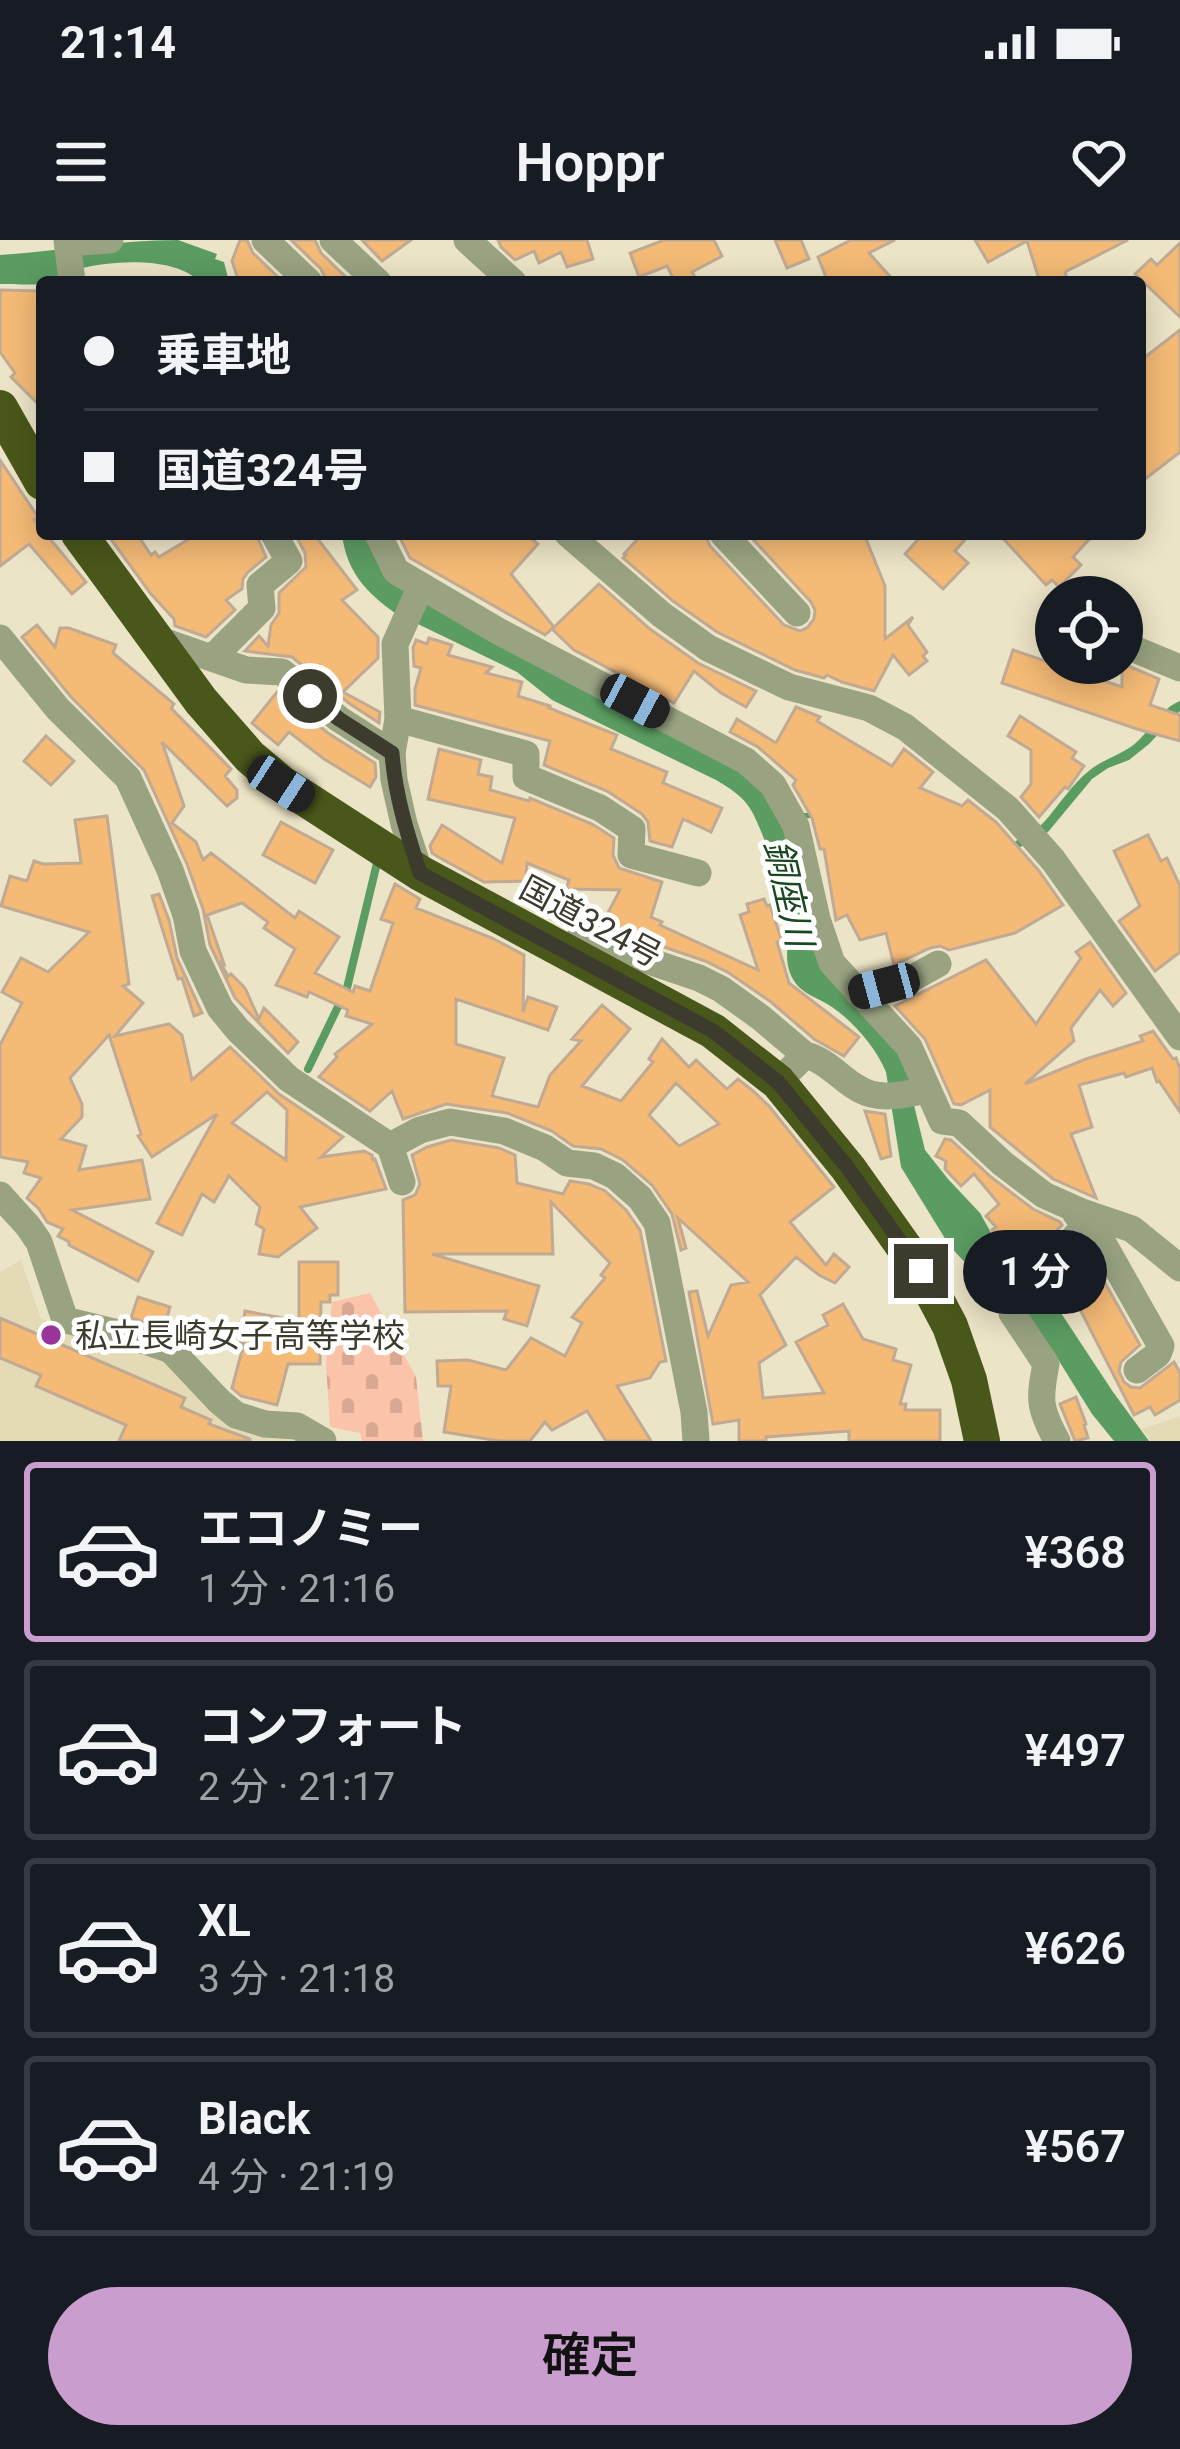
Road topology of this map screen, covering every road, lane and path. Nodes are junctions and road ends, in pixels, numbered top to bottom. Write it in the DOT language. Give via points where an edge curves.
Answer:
graph roads {
  1 [pos="110,240"];
  2 [pos="265,240"];
  3 [pos="334,240"];
  4 [pos="466,240"];
  5 [pos="68,243"];
  6 [pos="71,276"];
  7 [pos="303,276"];
  8 [pos="372,276"];
  9 [pos="506,276"];
  10 [pos="0,408"];
  11 [pos="36,471"];
  12 [pos="83,540"];
  13 [pos="277,540"];
  14 [pos="381,540"];
  15 [pos="575,540"];
  16 [pos="729,540"];
  17 [pos="421,586"];
  18 [pos="797,613"];
  19 [pos="0,638"];
  20 [pos="154,638"];
  21 [pos="1143,653"];
  22 [pos="213,657"];
  23 [pos="1180,668"];
  24 [pos="398,718"];
  25 [pos="392,753"];
  26 [pos="420,873"];
  27 [pos="698,873"];
  28 [pos="570,954"];
  29 [pos="938,964"];
  30 [pos="858,993"];
  31 [pos="1180,1037"];
  32 [pos="806,1055"];
  33 [pos="778,1082"];
  34 [pos="928,1090"];
  35 [pos="389,1146"];
  36 [pos="402,1182"];
  37 [pos="0,1195"];
  38 [pos="1078,1216"];
  39 [pos="1180,1268"];
  40 [pos="1137,1370"];
  41 [pos="322,1441"];
  42 [pos="696,1441"];
  43 [pos="982,1441"];
  44 [pos="1058,1441"];
  1 -- 5 [label="street"];
  2 -- 7 [label="street"];
  3 -- 8 [label="street"];
  4 -- 9 [label="street"];
  5 -- 6 [label="street"];
  10 -- 11 [label="highway"];
  12 -- 20 [label="highway, 国道324号"];
  13 -- 22 [label="street" via="289,561 260,585 262,608"];
  14 -- 17 [label="street" via="396,571"];
  15 -- 31 [label="street" via="708,648 789,687 868,708 1008,808"];
  16 -- 18 [label="street"];
  17 -- 24 [label="street" via="395,644"];
  17 -- 30 [label="street" via="746,761 773,785 796,826 832,963"];
  19 -- 35 [label="street" via="128,778 224,1013 289,1078"];
  20 -- 22 [label="street"];
  20 -- 26 [label="highway, 国道324号" via="250,757"];
  21 -- 23 [label="street"];
  22 -- 25 [label="street" via="282,672"];
  24 -- 25 [label="street"];
  24 -- 27 [label="street" via="526,754 526,777 632,829 631,855"];
  25 -- 26 [label="street"];
  26 -- 28 [label="highway, 国道324号"];
  28 -- 32 [label="street" via="583,932 699,978"];
  28 -- 33 [label="highway, 国道324号" via="713,1031"];
  29 -- 30 [label="street"];
  30 -- 34 [label="street" via="909,1047"];
  32 -- 33 [label="street"];
  32 -- 34 [label="street" via="866,1093"];
  33 -- 43 [label="highway, 国道324号" via="921,1271 969,1380"];
  34 -- 38 [label="street" via="942,1121 959,1123"];
  35 -- 36 [label="street"];
  35 -- 42 [label="street" via="436,1124 504,1131 567,1163 594,1166 640,1198 657,1223"];
  37 -- 41 [label="street" via="38,1242 65,1320 171,1350 236,1415 297,1426"];
  38 -- 39 [label="street" via="1132,1229"];
  38 -- 40 [label="street" via="1100,1238 1161,1346"];
  38 -- 44 [label="street" via="1012,1313 1046,1364 1040,1395"];
}
